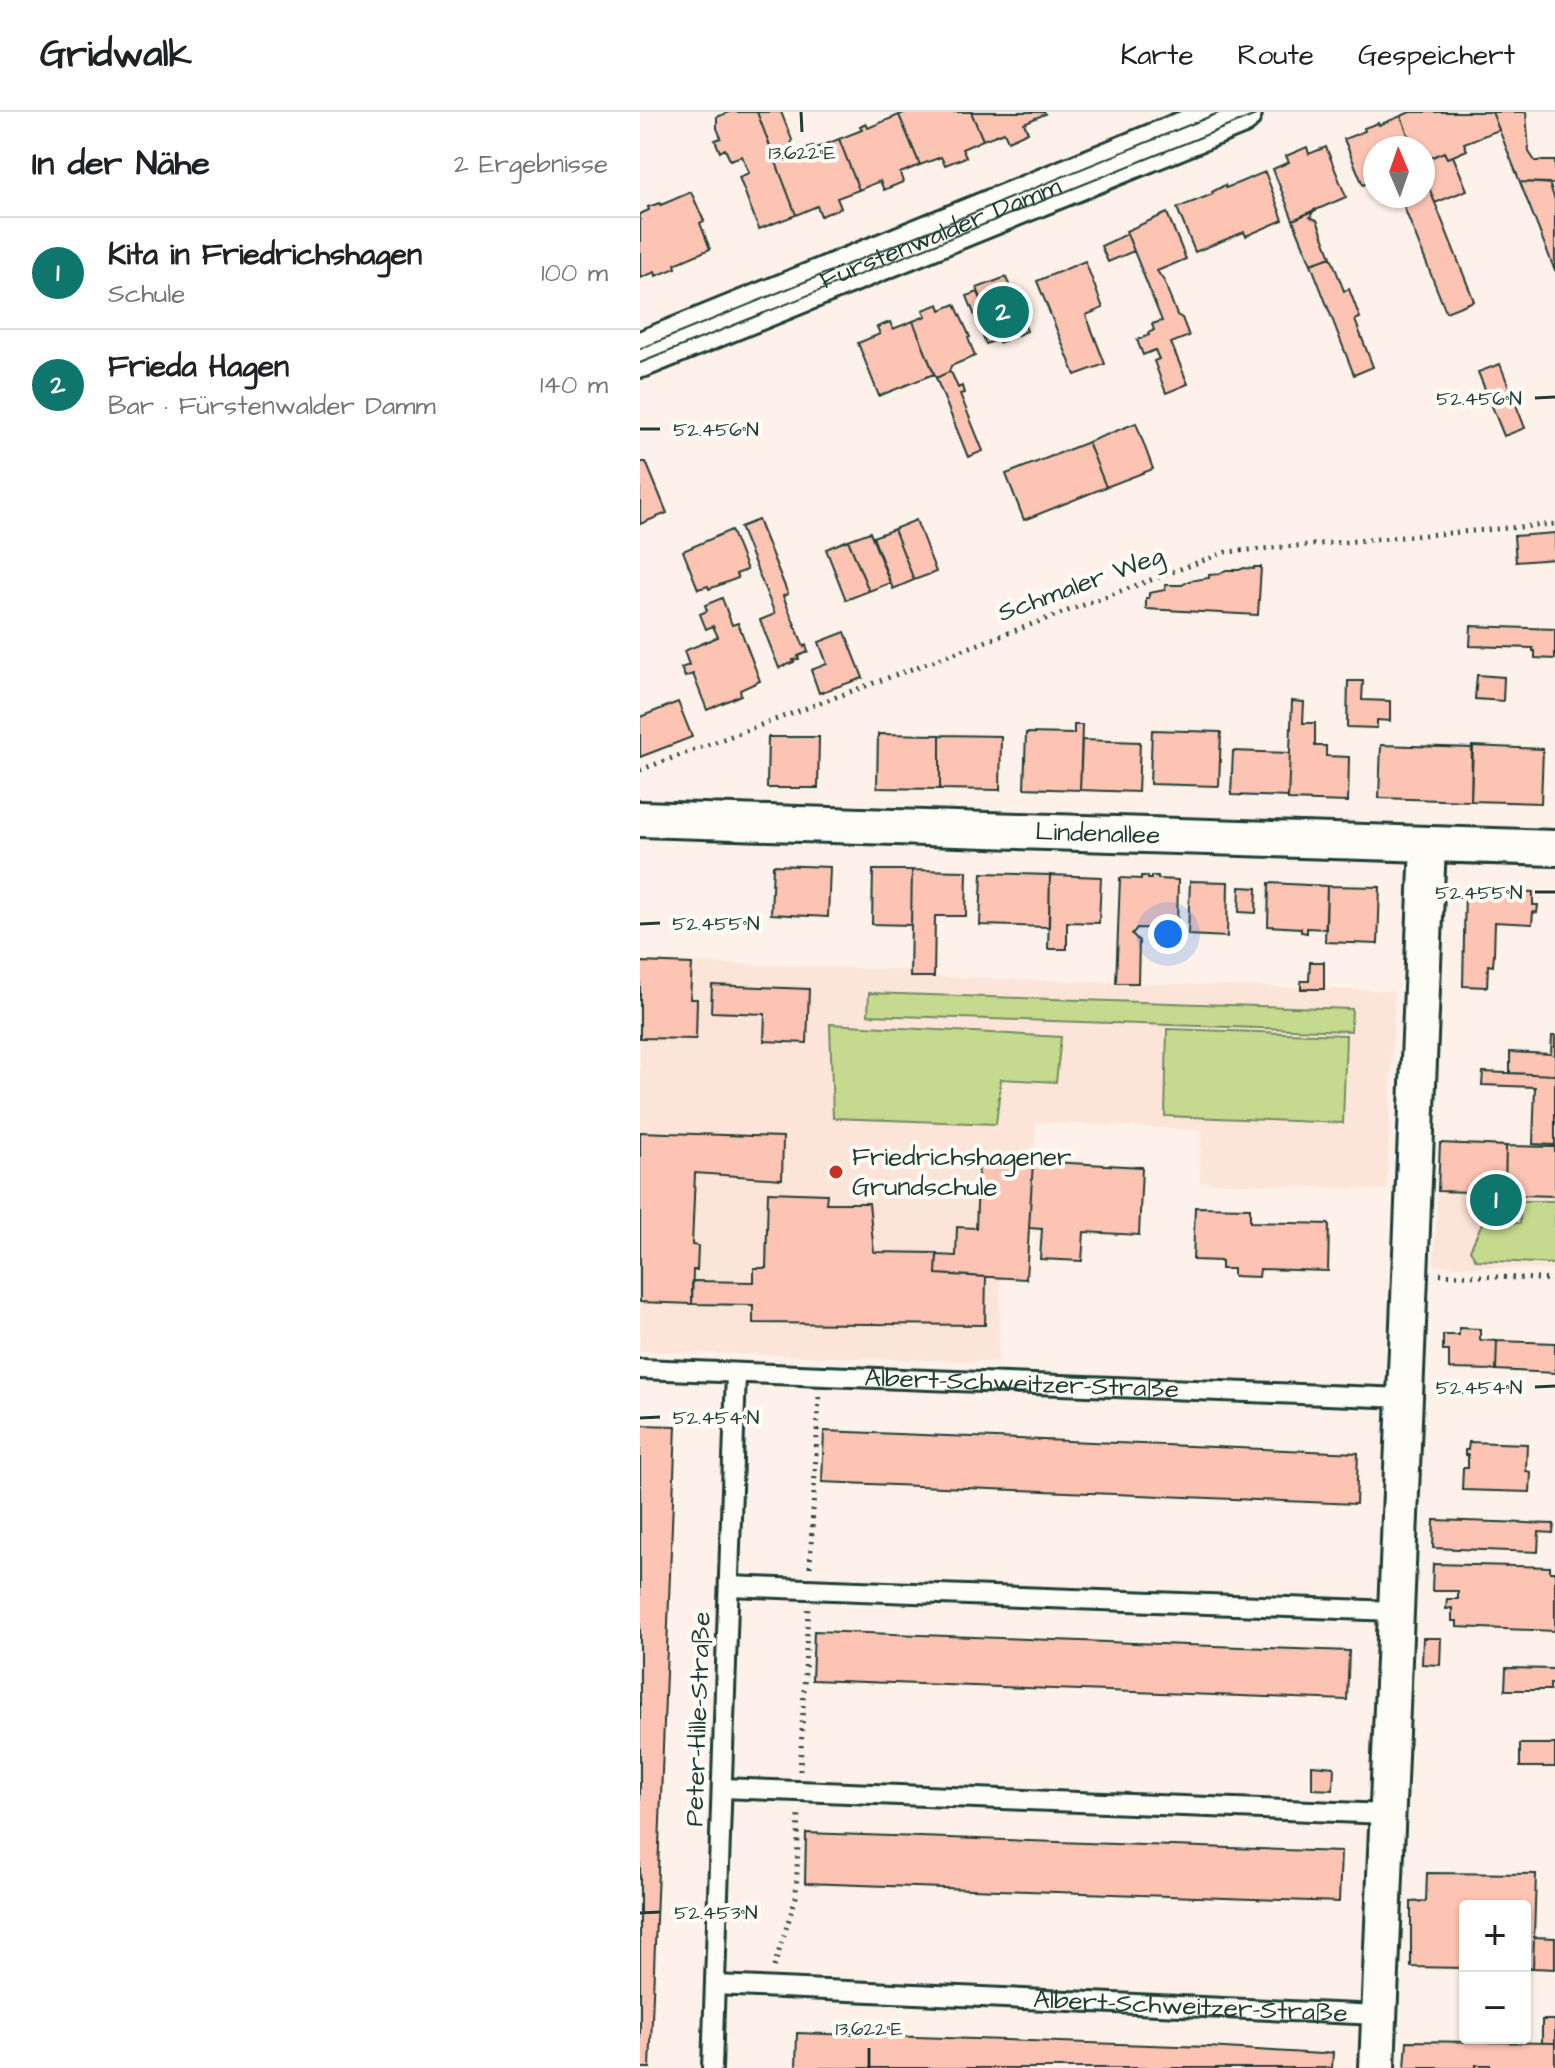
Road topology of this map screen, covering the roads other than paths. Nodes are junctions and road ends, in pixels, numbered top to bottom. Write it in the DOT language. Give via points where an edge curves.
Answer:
graph roads {
  1 [pos="1239,112"];
  2 [pos="640,355"];
  3 [pos="640,819"];
  4 [pos="1428,844"];
  5 [pos="1555,848"];
  6 [pos="640,1369"];
  7 [pos="736,1373"];
  8 [pos="1405,1398"];
  9 [pos="729,1586"];
  10 [pos="1395,1611"];
  11 [pos="722,1788"];
  12 [pos="1387,1814"];
  13 [pos="715,1985"];
  14 [pos="1379,2015"];
  15 [pos="712,2068"];
  16 [pos="1377,2068"];
  1 -- 2 [label="main road, Fürstenwalder Damm"];
  3 -- 4 [label="street, Lindenallee"];
  4 -- 5 [label="street, Lindenallee"];
  4 -- 8 [label="street, Albert-Schweitzer-Straße"];
  6 -- 7 [label="lane, Albert-Schweitzer-Straße"];
  7 -- 8 [label="lane, Albert-Schweitzer-Straße"];
  7 -- 9 [label="lane, Peter-Hille-Straße"];
  8 -- 10 [label="street, Albert-Schweitzer-Straße"];
  9 -- 10 [label="lane"];
  9 -- 11 [label="lane, Peter-Hille-Straße"];
  10 -- 12 [label="street, Albert-Schweitzer-Straße"];
  11 -- 12 [label="lane"];
  11 -- 13 [label="lane, Peter-Hille-Straße"];
  12 -- 14 [label="street, Albert-Schweitzer-Straße"];
  13 -- 14 [label="lane, Albert-Schweitzer-Straße"];
  13 -- 15 [label="lane, Peter-Hille-Straße"];
  14 -- 16 [label="street, Albert-Schweitzer-Straße"];
}
